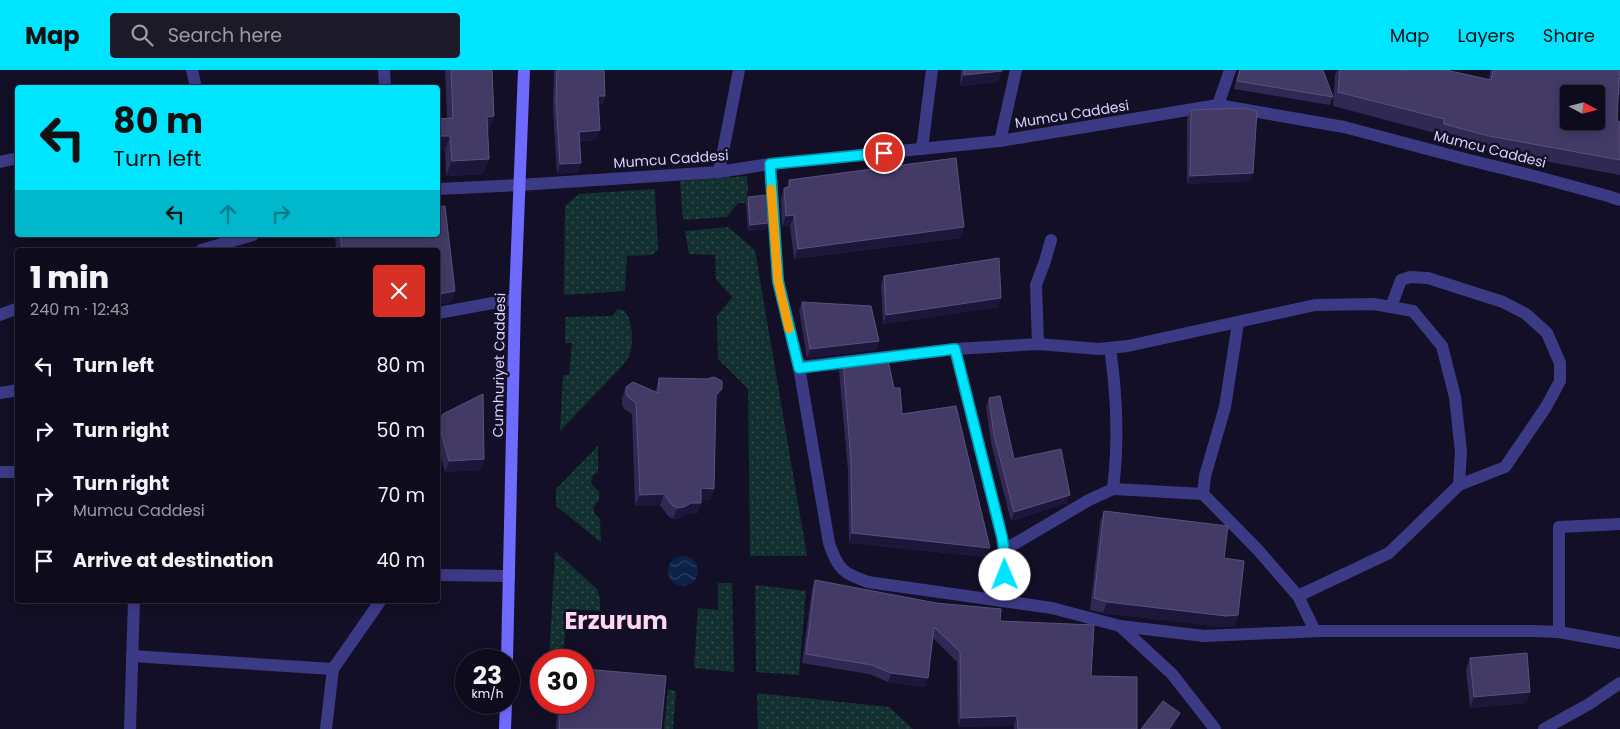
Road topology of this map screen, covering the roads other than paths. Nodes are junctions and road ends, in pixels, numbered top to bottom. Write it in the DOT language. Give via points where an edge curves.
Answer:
graph roads {
  1 [pos="192,70"];
  2 [pos="384,70"];
  3 [pos="524,70"];
  4 [pos="738,70"];
  5 [pos="932,70"];
  6 [pos="1016,70"];
  7 [pos="1230,70"];
  8 [pos="195,85"];
  9 [pos="385,85"];
  10 [pos="1218,105"];
  11 [pos="1000,141"];
  12 [pos="922,149"];
  13 [pos="15,159"];
  14 [pos="0,162"];
  15 [pos="770,164"];
  16 [pos="719,172"];
  17 [pos="519,185"];
  18 [pos="440,189"];
  19 [pos="1620,200"];
  20 [pos="236,238"];
  21 [pos="1051,240"];
  22 [pos="207,248"];
  23 [pos="515,299"];
  24 [pos="1391,307"];
  25 [pos="15,309"];
  26 [pos="440,313"];
  27 [pos="0,315"];
  28 [pos="1238,323"];
  29 [pos="1038,344"];
  30 [pos="1110,348"];
  31 [pos="955,349"];
  32 [pos="799,368"];
  33 [pos="15,390"];
  34 [pos="0,393"];
  35 [pos="0,472"];
  36 [pos="15,472"];
  37 [pos="1459,485"];
  38 [pos="1113,489"];
  39 [pos="1204,494"];
  40 [pos="1620,524"];
  41 [pos="1004,550"];
  42 [pos="440,575"];
  43 [pos="509,576"];
  44 [pos="1298,596"];
  45 [pos="1002,601"];
  46 [pos="134,603"];
  47 [pos="379,603"];
  48 [pos="1120,626"];
  49 [pos="1315,631"];
  50 [pos="1559,632"];
  51 [pos="1620,643"];
  52 [pos="507,649"];
  53 [pos="132,656"];
  54 [pos="333,669"];
  55 [pos="1620,683"];
  56 [pos="506,714"];
  57 [pos="130,729"];
  58 [pos="326,729"];
  59 [pos="505,729"];
  60 [pos="1215,729"];
  61 [pos="1544,729"];
  1 -- 8 [label="street"];
  2 -- 9 [label="street"];
  3 -- 17 [label="main road, Cumhuriyet Caddesi"];
  4 -- 16 [label="street"];
  5 -- 12 [label="street"];
  6 -- 11 [label="street"];
  7 -- 10 [label="street"];
  10 -- 11 [label="street, Mumcu Caddesi"];
  10 -- 19 [label="street, Mumcu Caddesi" via="1344,127"];
  11 -- 12 [label="street, Mumcu Caddesi"];
  12 -- 15 [label="street, Mumcu Caddesi"];
  13 -- 14 [label="street"];
  15 -- 16 [label="street, Mumcu Caddesi"];
  15 -- 32 [label="street" via="778,281"];
  16 -- 17 [label="street, Mumcu Caddesi"];
  17 -- 18 [label="street, Mumcu Caddesi"];
  17 -- 23 [label="main road, Cumhuriyet Caddesi"];
  20 -- 22 [label="street"];
  21 -- 29 [label="street" via="1036,285"];
  23 -- 26 [label="street"];
  23 -- 43 [label="main road, Cumhuriyet Caddesi"];
  24 -- 28 [label="street" via="1374,304 1315,305"];
  24 -- 37 [label="street" via="1413,311 1442,346 1455,397 1461,452"];
  24 -- 37 [label="street" via="1401,280 1410,277 1457,286 1526,314 1547,333 1560,363 1560,381 1506,467"];
  25 -- 27 [label="street"];
  28 -- 30 [label="street"];
  28 -- 39 [label="street" via="1225,408 1205,476"];
  29 -- 30 [label="street"];
  29 -- 31 [label="street"];
  30 -- 38 [label="street" via="1117,414"];
  31 -- 32 [label="street"];
  31 -- 41 [label="street"];
  32 -- 45 [label="street" via="829,543 846,574 868,582"];
  33 -- 34 [label="street"];
  35 -- 36 [label="street"];
  37 -- 44 [label="street" via="1389,553"];
  38 -- 39 [label="street"];
  38 -- 41 [label="street"];
  39 -- 44 [label="street"];
  40 -- 50 [label="street" via="1559,527"];
  41 -- 45 [label="street"];
  42 -- 43 [label="street"];
  43 -- 52 [label="main road, Cumhuriyet Caddesi"];
  44 -- 49 [label="street"];
  45 -- 48 [label="street" via="1052,608"];
  46 -- 53 [label="street"];
  47 -- 54 [label="street"];
  48 -- 49 [label="street" via="1204,636"];
  48 -- 60 [label="street" via="1172,674"];
  49 -- 50 [label="street"];
  50 -- 51 [label="street"];
  53 -- 54 [label="street"];
  53 -- 57 [label="street"];
  54 -- 58 [label="street"];
  55 -- 61 [label="street"];
  56 -- 59 [label="main road"];
}
